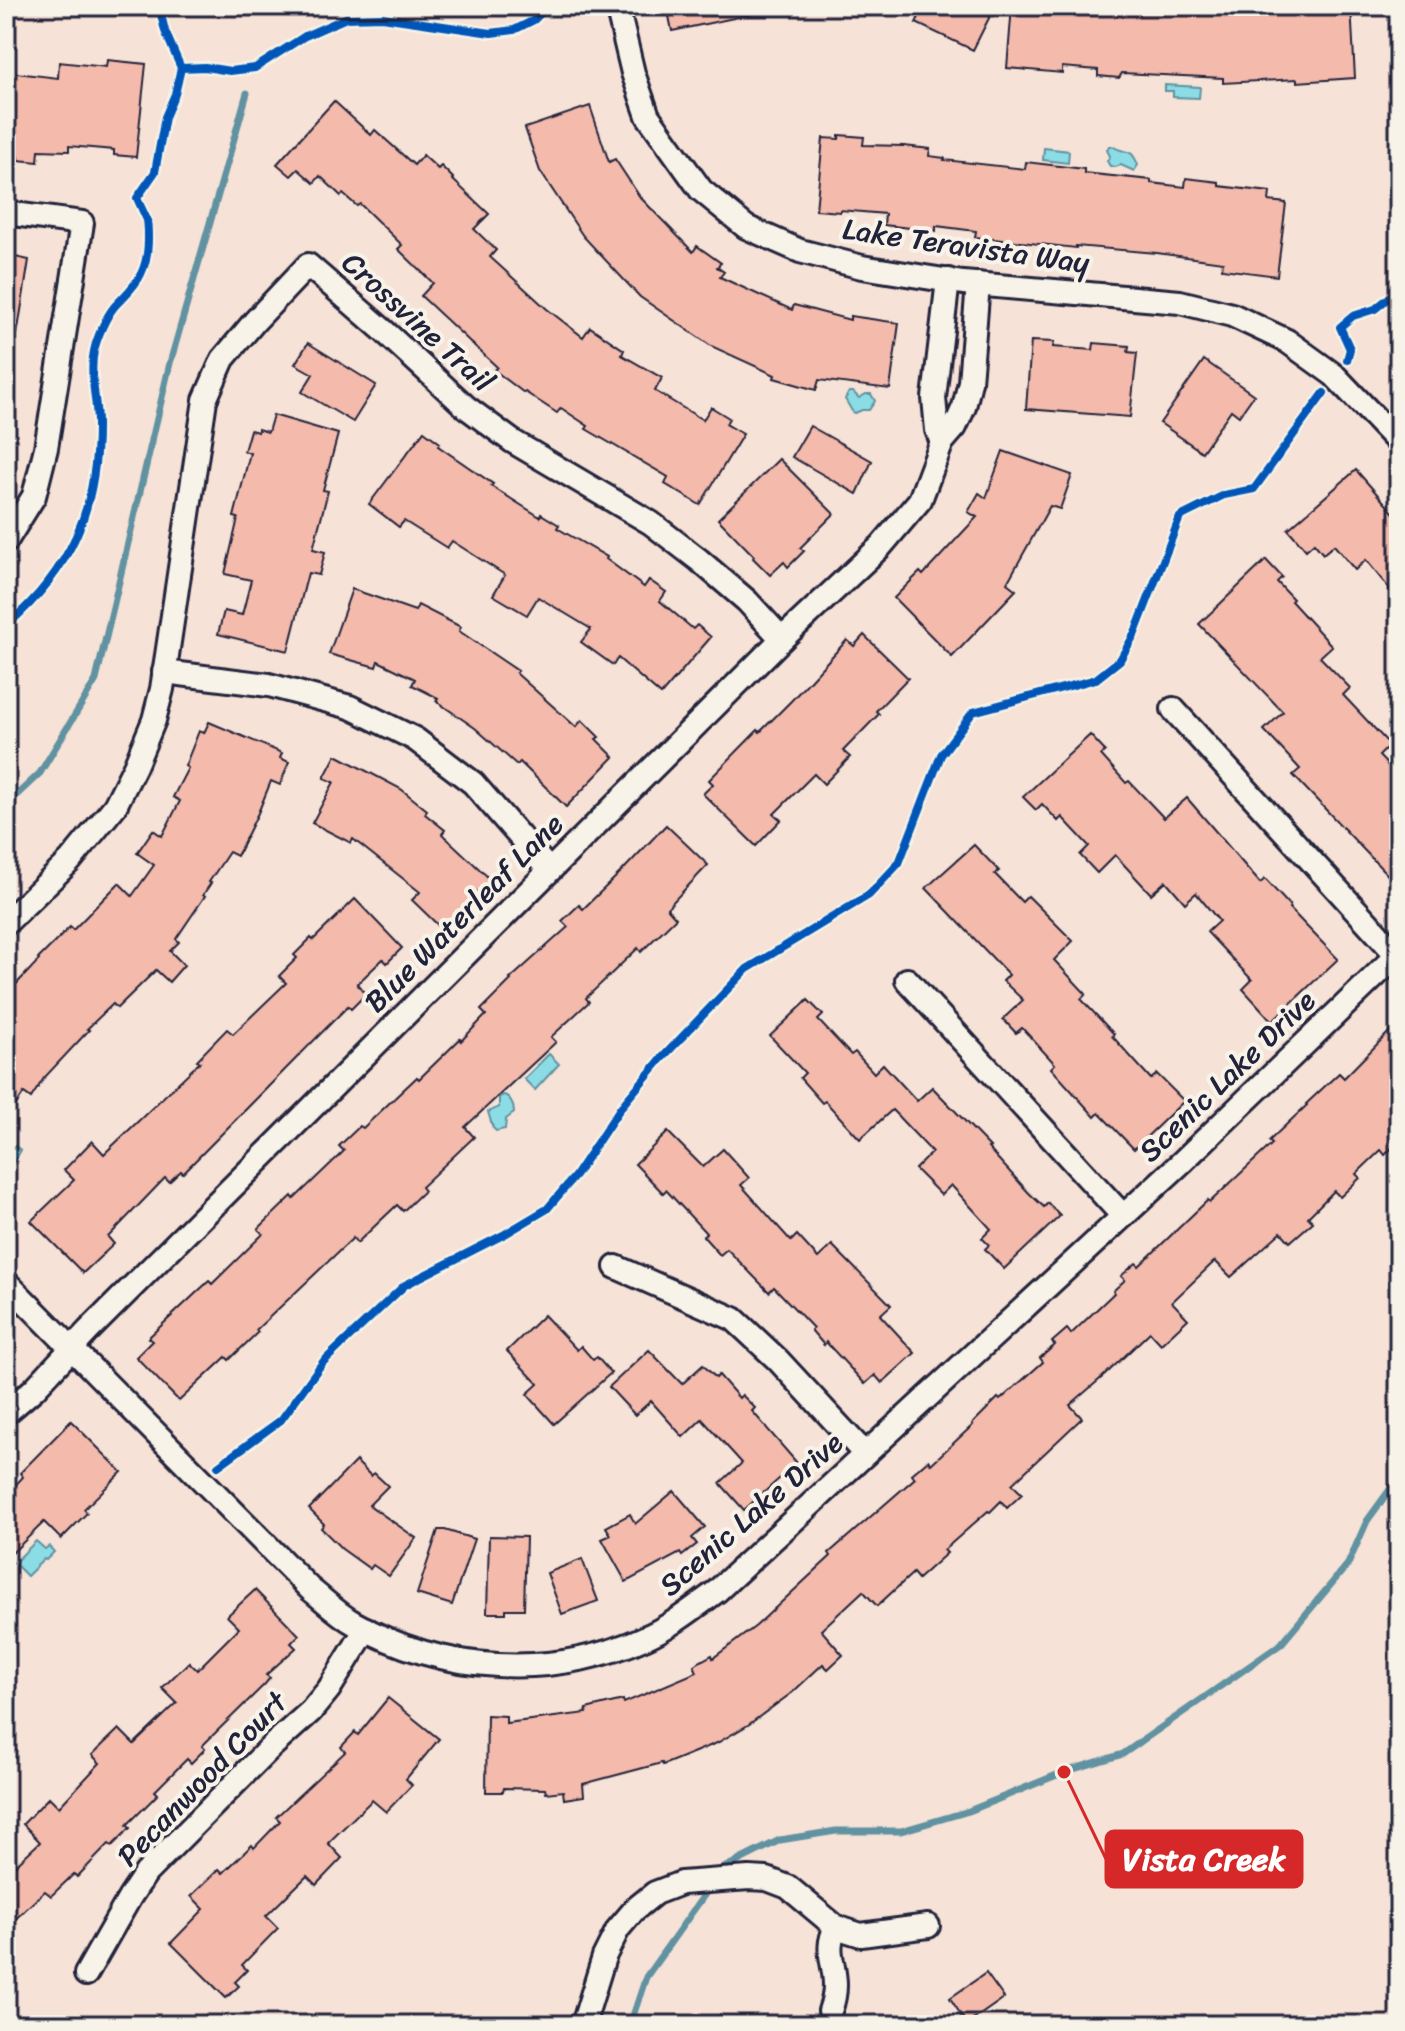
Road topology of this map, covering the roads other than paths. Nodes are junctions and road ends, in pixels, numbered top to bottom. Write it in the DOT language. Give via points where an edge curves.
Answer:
graph roads {
  1 [pos="617,6"];
  2 [pos="6,213"];
  3 [pos="948,280"];
  4 [pos="978,284"];
  5 [pos="942,442"];
  6 [pos="1399,443"];
  7 [pos="6,541"];
  8 [pos="782,639"];
  9 [pos="164,672"];
  10 [pos="1173,709"];
  11 [pos="549,870"];
  12 [pos="6,923"];
  13 [pos="1398,954"];
  14 [pos="907,980"];
  15 [pos="1123,1216"];
  16 [pos="616,1267"];
  17 [pos="6,1282"];
  18 [pos="71,1348"];
  19 [pos="6,1413"];
  20 [pos="865,1454"];
  21 [pos="366,1629"];
  22 [pos="928,1926"];
  23 [pos="836,1927"];
  24 [pos="86,1974"];
  25 [pos="830,2011"];
  26 [pos="583,2025"];
  1 -- 3 [label="street, Lake Teravista Way" via="648,116 701,190 746,227 800,251"];
  2 -- 7 [label="street" via="82,223 46,448 34,496"];
  3 -- 4 [label="street, Lake Teravista Way"];
  3 -- 5 [label="street" via="934,398"];
  4 -- 5 [label="street, Blue Waterleaf Lane" via="967,395 955,427"];
  4 -- 6 [label="street, Lake Teravista Way" via="1180,302 1232,315 1287,341 1334,375"];
  5 -- 8 [label="street, Blue Waterleaf Lane" via="920,500 881,546"];
  8 -- 9 [label="street, Crossvine Trail" via="747,601 651,523 512,441 466,407 308,265 223,359 205,400"];
  8 -- 11 [label="street, Blue Waterleaf Lane"];
  9 -- 11 [label="street" via="269,685 350,707 415,739 473,783"];
  9 -- 12 [label="street, Crossvine Trail" via="154,720 115,806 70,861"];
  10 -- 13 [label="street"];
  11 -- 18 [label="street, Blue Waterleaf Lane"];
  13 -- 15 [label="street, Scenic Lake Drive"];
  14 -- 15 [label="street"];
  15 -- 20 [label="street, Scenic Lake Drive"];
  16 -- 20 [label="street" via="734,1319"];
  17 -- 18 [label="street, Scenic Lake Drive"];
  18 -- 19 [label="street, Blue Waterleaf Lane"];
  18 -- 21 [label="street, Scenic Lake Drive" via="310,1589"];
  20 -- 21 [label="street, Scenic Lake Drive" via="717,1591 646,1638 612,1650 563,1664 508,1666 445,1659"];
  21 -- 24 [label="street, Pecanwood Court" via="311,1711 146,1873"];
  22 -- 23 [label="street" via="861,1935"];
  23 -- 25 [label="street" via="829,1951 835,1983"];
  23 -- 26 [label="street" via="788,1887 767,1879 689,1883 655,1893 618,1929"];
}
